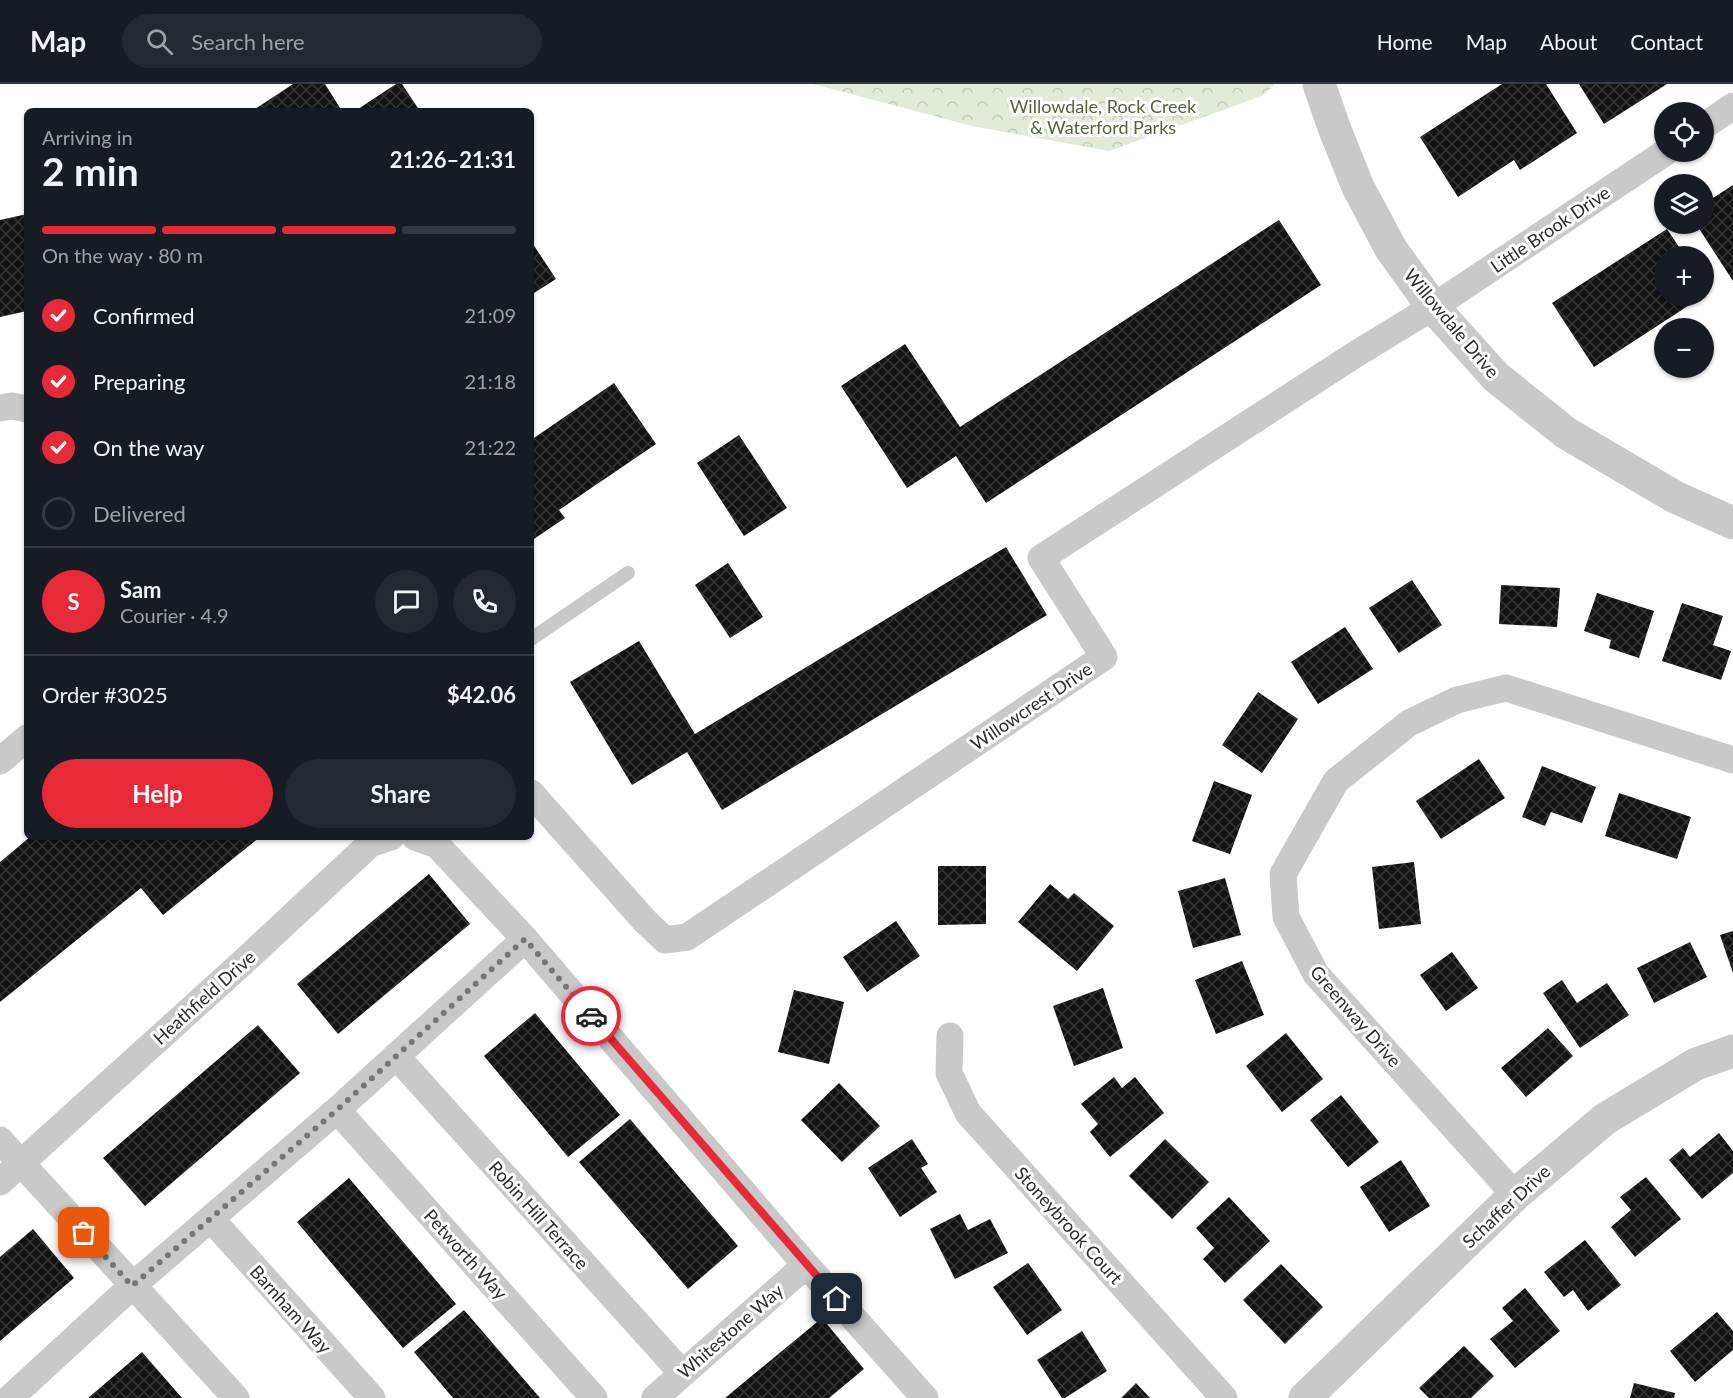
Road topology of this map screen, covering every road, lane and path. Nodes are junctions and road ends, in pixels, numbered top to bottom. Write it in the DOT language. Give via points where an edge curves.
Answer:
graph roads {
  1 [pos="1319,84"];
  2 [pos="1733,106"];
  3 [pos="1714,119"];
  4 [pos="1654,160"];
  5 [pos="1433,307"];
  6 [pos="0,408"];
  7 [pos="24,408"];
  8 [pos="1733,523"];
  9 [pos="628,573"];
  10 [pos="534,637"];
  11 [pos="24,741"];
  12 [pos="1733,760"];
  13 [pos="0,761"];
  14 [pos="534,796"];
  15 [pos="382,840"];
  16 [pos="423,840"];
  17 [pos="525,939"];
  18 [pos="950,1036"];
  19 [pos="1733,1051"];
  20 [pos="396,1056"];
  21 [pos="337,1110"];
  22 [pos="0,1140"];
  23 [pos="20,1163"];
  24 [pos="0,1182"];
  25 [pos="1515,1195"];
  26 [pos="211,1219"];
  27 [pos="806,1265"];
  28 [pos="132,1286"];
  29 [pos="682,1373"];
  30 [pos="914,1394"];
  31 [pos="10,1398"];
  32 [pos="236,1398"];
  33 [pos="372,1398"];
  34 [pos="594,1398"];
  35 [pos="655,1398"];
  36 [pos="1224,1398"];
  37 [pos="1305,1398"];
  1 -- 5 [label="street, Willowdale Drive" via="1358,187 1391,249"];
  2 -- 3 [label="street"];
  4 -- 5 [label="street, Little Brook Drive"];
  5 -- 8 [label="street, Willowdale Drive" via="1496,377 1566,433 1675,497"];
  5 -- 14 [label="street, Willowcrest Drive" via="1041,558 1104,657 687,937 665,940"];
  6 -- 7 [label="street"];
  9 -- 10 [label="lane"];
  11 -- 13 [label="street"];
  12 -- 25 [label="street, Greenway Drive" via="1506,688 1456,700 1409,723 1336,781 1283,874 1286,917 1316,974"];
  15 -- 23 [label="street, Heathfield Drive" via="370,844"];
  16 -- 17 [label="street" via="437,845"];
  17 -- 20 [label="street"];
  17 -- 27 [label="street"];
  18 -- 36 [label="street, Stoneybrook Court" via="949,1073 968,1113"];
  19 -- 25 [label="street, Schaffer Drive" via="1696,1064 1605,1119"];
  20 -- 21 [label="street"];
  20 -- 29 [label="street, Robin Hill Terrace"];
  21 -- 26 [label="street"];
  21 -- 34 [label="street, Petworth Way"];
  22 -- 23 [label="street"];
  23 -- 24 [label="street, Heathfield Drive"];
  23 -- 28 [label="street"];
  25 -- 37 [label="street, Schaffer Drive"];
  26 -- 28 [label="street"];
  26 -- 33 [label="street, Barnham Way"];
  27 -- 29 [label="street, Whitestone Way"];
  27 -- 30 [label="street"];
  28 -- 31 [label="street"];
  28 -- 32 [label="street"];
  29 -- 35 [label="street, Whitestone Way"];
}
